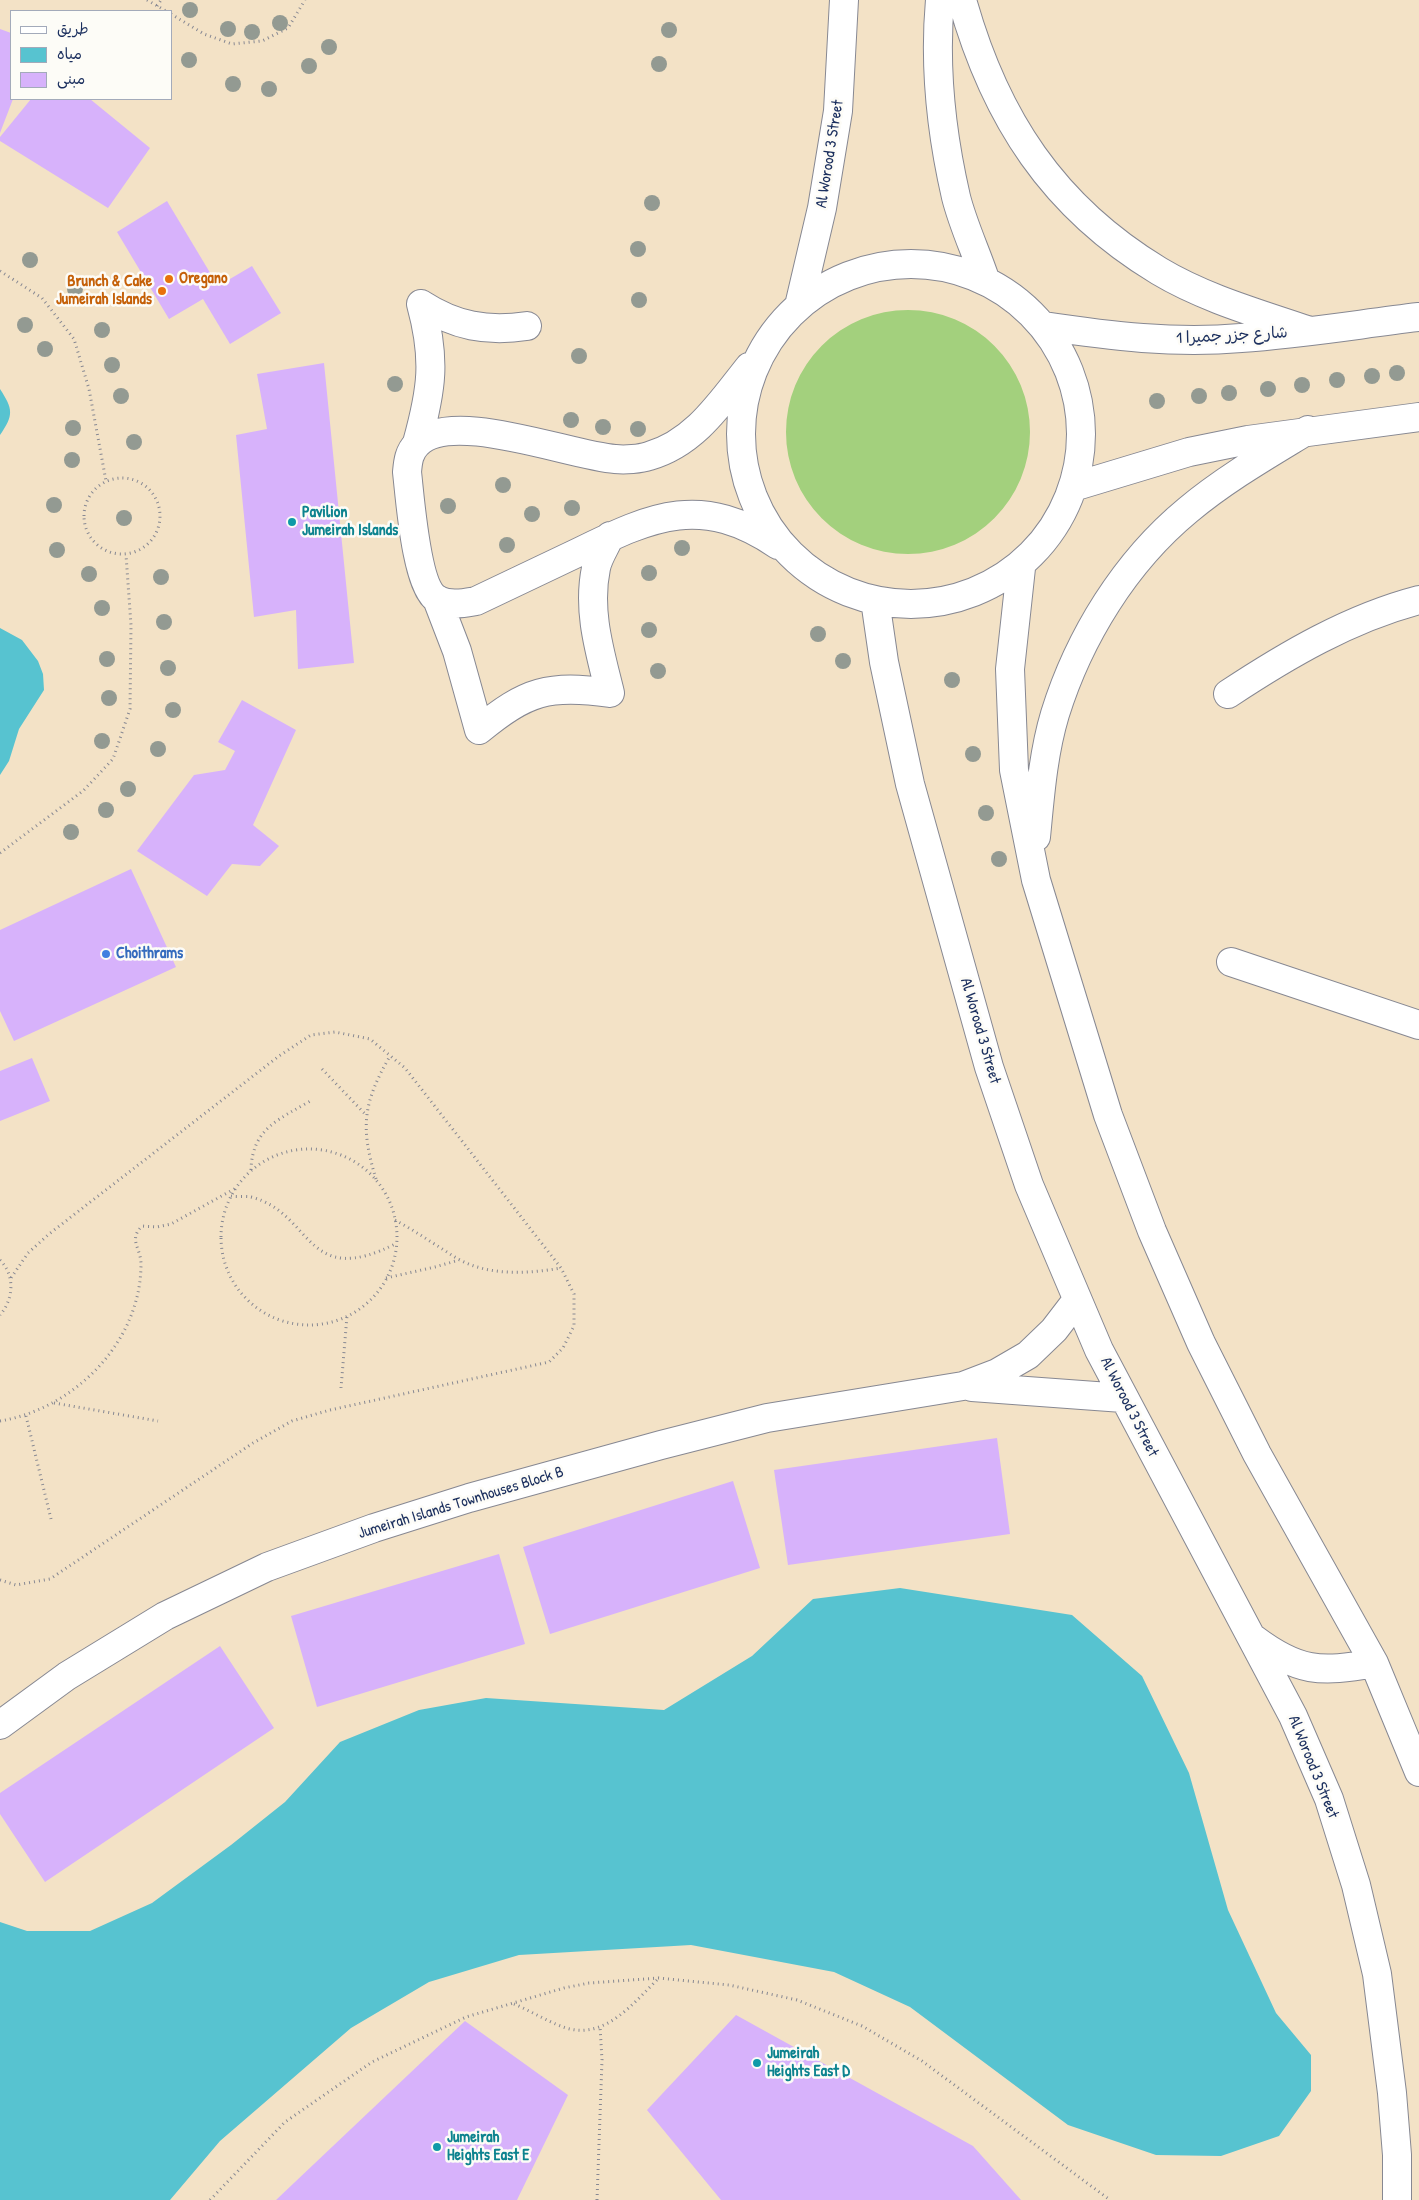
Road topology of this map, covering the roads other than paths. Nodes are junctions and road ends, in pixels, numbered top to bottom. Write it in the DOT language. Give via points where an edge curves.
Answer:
graph roads {
  1 [pos="844,0"];
  2 [pos="940,0"];
  3 [pos="962,0"];
  4 [pos="985,279"];
  5 [pos="799,306"];
  6 [pos="1419,317"];
  7 [pos="527,326"];
  8 [pos="1044,326"];
  9 [pos="1307,330"];
  10 [pos="767,344"];
  11 [pos="1419,417"];
  12 [pos="1308,430"];
  13 [pos="417,443"];
  14 [pos="1073,487"];
  15 [pos="610,536"];
  16 [pos="782,547"];
  17 [pos="1021,568"];
  18 [pos="437,599"];
  19 [pos="875,600"];
  20 [pos="1419,600"];
  21 [pos="1228,694"];
  22 [pos="1033,869"];
  23 [pos="1231,962"];
  24 [pos="1419,1025"];
  25 [pos="1076,1300"];
  26 [pos="963,1386"];
  27 [pos="1123,1398"];
  28 [pos="1250,1636"];
  29 [pos="1374,1662"];
  30 [pos="0,1725"];
  31 [pos="1419,1772"];
  32 [pos="1397,2200"];
  1 -- 5 [label="street, Al Worood 3 Street" via="838,112 822,208"];
  2 -- 4 [label="street" via="940,113 957,198"];
  3 -- 9 [label="street" via="996,98 1027,150 1066,197 1110,238 1160,272 1214,298"];
  4 -- 5 [label="street" via="938,265 889,265 841,278"];
  4 -- 8 [label="street" via="1017,300"];
  5 -- 10 [label="street"];
  6 -- 9 [label="street, شارع جزر جميرا 1"];
  7 -- 13 [label="street" via="504,330 475,327 440,316 421,304 431,352 432,378"];
  8 -- 9 [label="street, شارع جزر جميرا 1" via="1109,336 1175,340 1241,338"];
  8 -- 14 [label="street" via="1072,375 1082,431"];
  10 -- 13 [label="street" via="706,422 680,443 649,456 616,459 489,432 463,430 432,434"];
  10 -- 16 [label="street" via="746,394 740,448 753,501"];
  11 -- 12 [label="street"];
  12 -- 14 [label="street" via="1189,452"];
  12 -- 22 [label="street" via="1236,473 1187,510 1142,554 1106,603 1076,657 1055,715 1042,775"];
  13 -- 18 [label="street" via="408,456 407,472 421,572"];
  14 -- 17 [label="street" via="1051,531"];
  15 -- 16 [label="street" via="665,516 696,514 727,518 756,530"];
  15 -- 18 [label="street" via="476,601 455,604"];
  15 -- 18 [label="street" via="596,566 592,598 595,631 610,693 575,688 540,693 507,707 479,730 457,651"];
  16 -- 19 [label="street" via="824,582"];
  17 -- 19 [label="street" via="973,593 924,605"];
  17 -- 22 [label="street" via="1010,669 1014,770"];
  19 -- 25 [label="street, Al Worood 3 Street" via="906,767 989,1067 1029,1185"];
  20 -- 21 [label="street" via="1366,618 1318,640"];
  22 -- 29 [label="street" via="1108,1115 1152,1231 1201,1343 1257,1454"];
  23 -- 24 [label="street"];
  25 -- 26 [label="street, Jumeirah Islands Townhouses Block B" via="1054,1330 1028,1355 997,1373"];
  25 -- 27 [label="street, Al Worood 3 Street"];
  26 -- 27 [label="street, Jumeirah Islands Townhouses Block B"];
  26 -- 30 [label="street, Jumeirah Islands Townhouses Block B" via="767,1418 564,1470 374,1528 267,1567 165,1616 67,1676"];
  27 -- 28 [label="street, Al Worood 3 Street"];
  28 -- 29 [label="street" via="1276,1656 1306,1667 1337,1670"];
  28 -- 32 [label="street, Al Worood 3 Street" via="1293,1716 1328,1799 1356,1885 1377,1974 1397,2156"];
  29 -- 31 [label="street"];
}
